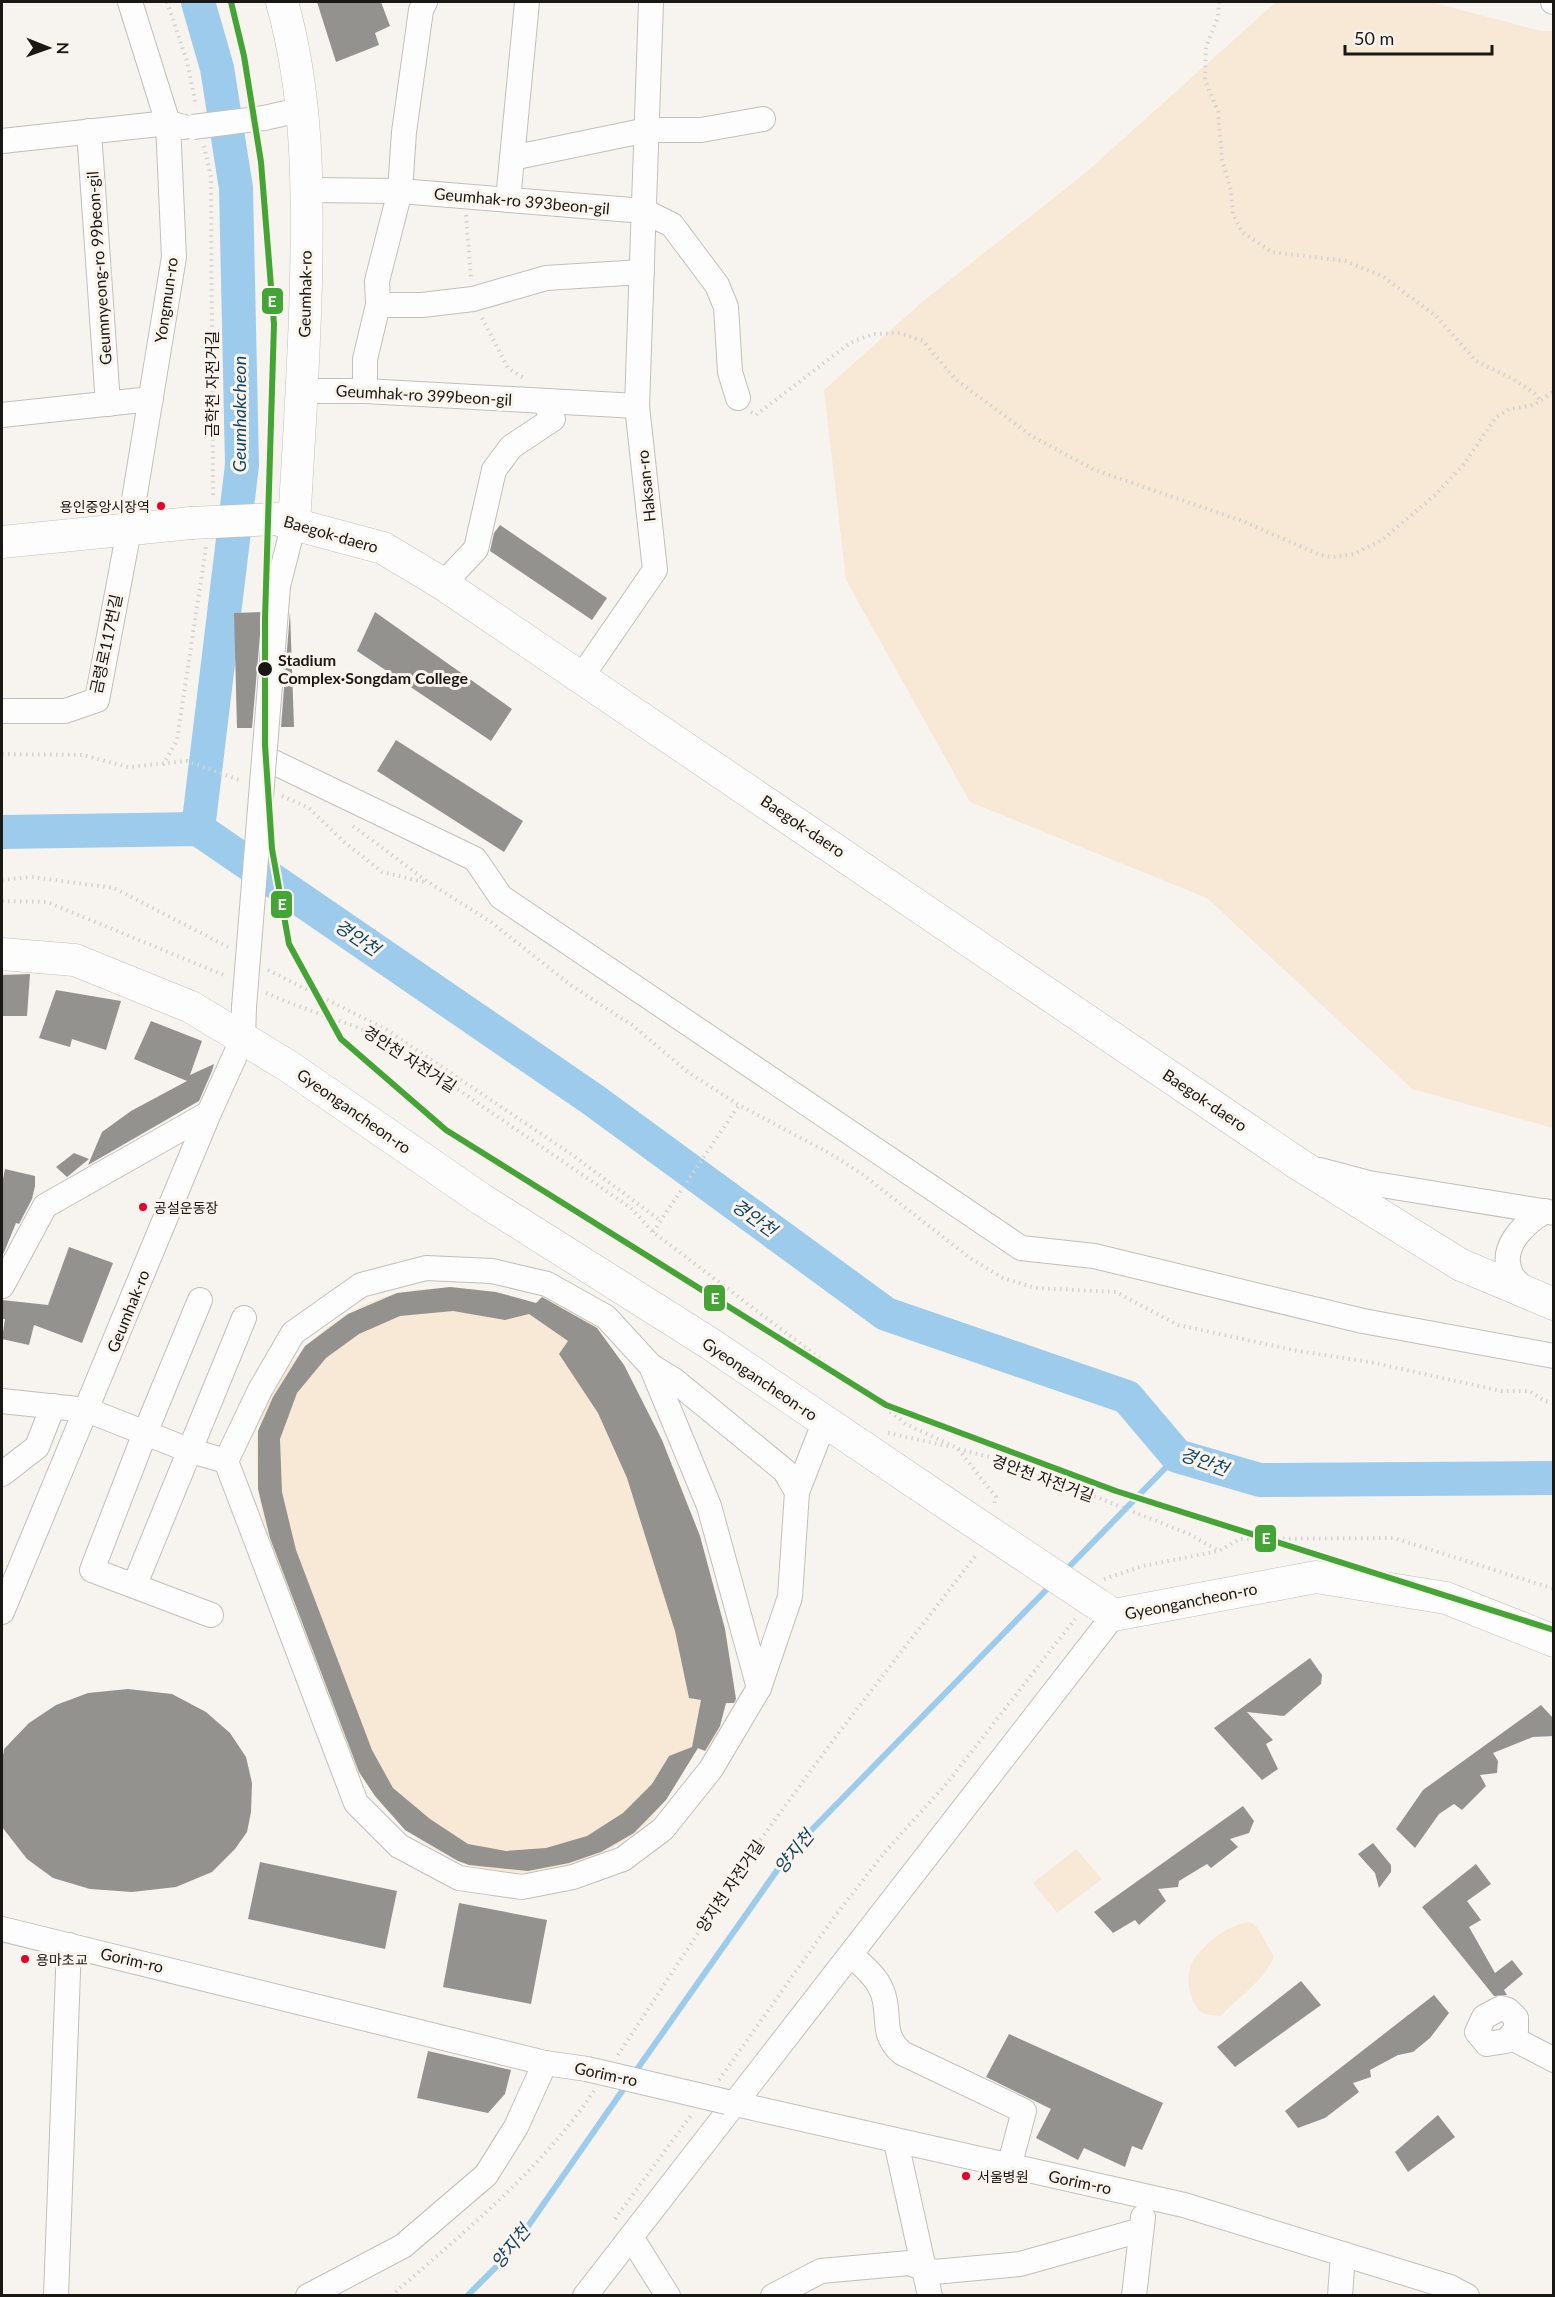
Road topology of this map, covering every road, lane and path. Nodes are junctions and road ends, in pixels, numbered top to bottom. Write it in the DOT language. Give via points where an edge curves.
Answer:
graph roads {
  1 [pos="130,2"];
  2 [pos="167,2"];
  3 [pos="282,2"];
  4 [pos="425,2"];
  5 [pos="527,2"];
  6 [pos="651,2"];
  7 [pos="1219,2"];
  8 [pos="304,110"];
  9 [pos="763,119"];
  10 [pos="168,123"];
  11 [pos="198,126"];
  12 [pos="647,130"];
  13 [pos="89,131"];
  14 [pos="2,141"];
  15 [pos="512,158"];
  16 [pos="308,190"];
  17 [pos="400,191"];
  18 [pos="508,200"];
  19 [pos="644,211"];
  20 [pos="642,272"];
  21 [pos="378,305"];
  22 [pos="303,391"];
  23 [pos="365,391"];
  24 [pos="1554,391"];
  25 [pos="738,398"];
  26 [pos="151,399"];
  27 [pos="1540,400"];
  28 [pos="544,401"];
  29 [pos="108,404"];
  30 [pos="637,406"];
  31 [pos="2,415"];
  32 [pos="213,502"];
  33 [pos="284,521"];
  34 [pos="129,530"];
  35 [pos="200,530"];
  36 [pos="2,542"];
  37 [pos="443,584"];
  38 [pos="582,676"];
  39 [pos="2,711"];
  40 [pos="2,754"];
  41 [pos="265,759"];
  42 [pos="163,765"];
  43 [pos="253,785"];
  44 [pos="275,794"];
  45 [pos="2,880"];
  46 [pos="428,882"];
  47 [pos="2,901"];
  48 [pos="229,948"];
  49 [pos="2,954"];
  50 [pos="260,965"];
  51 [pos="235,979"];
  52 [pos="250,998"];
  53 [pos="243,1038"];
  54 [pos="739,1105"];
  55 [pos="209,1113"];
  56 [pos="1300,1165"];
  57 [pos="1549,1212"];
  58 [pos="661,1221"];
  59 [pos="653,1232"];
  60 [pos="2,1286"];
  61 [pos="1542,1299"];
  62 [pos="200,1300"];
  63 [pos="244,1318"];
  64 [pos="1554,1356"];
  65 [pos="651,1366"];
  66 [pos="2,1401"];
  67 [pos="53,1406"];
  68 [pos="87,1410"];
  69 [pos="824,1423"];
  70 [pos="884,1431"];
  71 [pos="145,1433"];
  72 [pos="959,1449"];
  73 [pos="191,1451"];
  74 [pos="226,1461"];
  75 [pos="2,1474"];
  76 [pos="797,1492"];
  77 [pos="977,1515"];
  78 [pos="984,1545"];
  79 [pos="1220,1551"];
  80 [pos="135,1584"];
  81 [pos="1554,1589"];
  82 [pos="1096,1606"];
  83 [pos="2,1612"];
  84 [pos="211,1615"];
  85 [pos="1554,1641"];
  86 [pos="759,1688"];
  87 [pos="2,1929"];
  88 [pos="69,1945"];
  89 [pos="851,1955"];
  90 [pos="1512,2038"];
  91 [pos="1554,2060"];
  92 [pos="614,2061"];
  93 [pos="545,2063"];
  94 [pos="594,2075"];
  95 [pos="725,2098"];
  96 [pos="699,2105"];
  97 [pos="896,2142"];
  98 [pos="1010,2167"];
  99 [pos="1147,2197"];
  100 [pos="622,2229"];
  101 [pos="1141,2230"];
  102 [pos="1343,2253"];
  103 [pos="924,2267"];
  104 [pos="56,2295"];
  105 [pos="308,2295"];
  106 [pos="391,2295"];
  107 [pos="585,2295"];
  108 [pos="668,2295"];
  109 [pos="773,2295"];
  110 [pos="930,2295"];
  111 [pos="1134,2295"];
  112 [pos="1340,2295"];
  113 [pos="1467,2295"];
  1 -- 10 [label="street, Yongmun-ro"];
  2 -- 11 [label="path, 금학천 자전거길" via="187,61"];
  3 -- 8 [label="main road, Geumhak-ro"];
  4 -- 17 [label="street" via="404,132"];
  5 -- 15 [label="street"];
  6 -- 12 [label="street, Haksan-ro"];
  7 -- 27 [label="path" via="1218,17 1206,48 1205,80 1218,112 1233,214 1242,232 1272,252 1345,261 1382,276 1436,316 1476,361 1513,379"];
  8 -- 11 [label="street, bridge"];
  8 -- 16 [label="main road, Geumhak-ro"];
  9 -- 12 [label="street" via="701,130"];
  10 -- 11 [label="street"];
  10 -- 13 [label="street"];
  10 -- 26 [label="street, Yongmun-ro" via="174,257"];
  11 -- 32 [label="path, 금학천 자전거길" via="211,177"];
  12 -- 15 [label="street"];
  12 -- 19 [label="street, Haksan-ro"];
  13 -- 14 [label="street"];
  13 -- 29 [label="street, Geumnyeong-ro 99beon-gil"];
  15 -- 18 [label="street"];
  16 -- 17 [label="street, Geumhak-ro 393beon-gil"];
  16 -- 22 [label="main road, Geumhak-ro"];
  17 -- 18 [label="street, Geumhak-ro 393beon-gil"];
  17 -- 21 [label="street" via="377,281"];
  18 -- 19 [label="street, Geumhak-ro 393beon-gil"];
  19 -- 20 [label="street, Haksan-ro"];
  19 -- 25 [label="street" via="672,225 717,285 726,306 730,372"];
  20 -- 21 [label="street" via="546,278 473,299"];
  20 -- 30 [label="street, Haksan-ro"];
  21 -- 23 [label="street" via="366,360"];
  22 -- 23 [label="street, Geumhak-ro 399beon-gil"];
  22 -- 33 [label="main road, Geumhak-ro"];
  23 -- 28 [label="street, Geumhak-ro 399beon-gil"];
  24 -- 27 [label="path"];
  25 -- 27 [label="path" via="756,415 850,343 873,334 911,336 929,346 971,393 1073,460 1332,557 1365,550 1382,540 1450,480 1496,417"];
  26 -- 29 [label="street"];
  26 -- 34 [label="street, Yongmun-ro"];
  28 -- 30 [label="street, Geumhak-ro 399beon-gil"];
  28 -- 37 [label="street" via="553,419 511,447 494,470 476,549"];
  29 -- 31 [label="street"];
  30 -- 38 [label="street, Haksan-ro" via="655,570"];
  33 -- 35 [label="main road, Baegok-daero, bridge"];
  33 -- 37 [label="main road, Baegok-daero" via="383,548"];
  33 -- 41 [label="street, Geumhak-ro, bridge"];
  34 -- 35 [label="main road, Baegok-daero"];
  34 -- 36 [label="main road, Baegok-daero"];
  34 -- 39 [label="street, 금령로117번길" via="97,700 65,711"];
  35 -- 42 [label="path" via="177,740"];
  37 -- 38 [label="main road, Baegok-daero"];
  38 -- 56 [label="main road, Baegok-daero"];
  40 -- 42 [label="path" via="82,755 128,767"];
  41 -- 52 [label="street, Geumhak-ro, bridge"];
  41 -- 64 [label="street" via="475,859 501,897 1021,1248 1094,1256 1363,1321"];
  42 -- 43 [label="path" via="187,760"];
  44 -- 46 [label="path" via="309,808 382,872"];
  45 -- 48 [label="path" via="31,877 114,888"];
  47 -- 51 [label="path" via="47,902"];
  49 -- 53 [label="main road, Gyeongancheon-ro" via="75,960 191,1007"];
  50 -- 58 [label="path" via="387,1030 571,1154"];
  52 -- 53 [label="street, Geumhak-ro"];
  52 -- 59 [label="path, 경안천 자전거길" via="357,1025 387,1041 631,1208"];
  53 -- 55 [label="street, Geumhak-ro"];
  53 -- 69 [label="main road, Gyeongancheon-ro" via="481,1199 709,1343"];
  54 -- 58 [label="path"];
  55 -- 60 [label="street" via="45,1206"];
  55 -- 68 [label="street, Geumhak-ro"];
  56 -- 57 [label="street" via="1369,1183"];
  56 -- 61 [label="main road, Baegok-daero" via="1461,1265"];
  57 -- 61 [label="street" via="1520,1229 1507,1262 1513,1277"];
  58 -- 59 [label="path"];
  59 -- 72 [label="path, 경안천 자전거길" via="906,1424"];
  62 -- 71 [label="street"];
  63 -- 73 [label="street"];
  65 -- 74 [label="street" via="606,1317 547,1284 492,1271 426,1268 361,1285 293,1333"];
  65 -- 76 [label="street" via="674,1380 785,1471"];
  65 -- 86 [label="street" via="709,1506"];
  66 -- 67 [label="street"];
  67 -- 68 [label="street"];
  67 -- 75 [label="street" via="37,1447"];
  68 -- 71 [label="street"];
  68 -- 83 [label="street, Geumhak-ro"];
  69 -- 76 [label="street"];
  69 -- 77 [label="main road, Gyeongancheon-ro"];
  70 -- 72 [label="path"];
  71 -- 73 [label="street"];
  71 -- 80 [label="street" via="92,1570"];
  72 -- 77 [label="path" via="996,1497"];
  72 -- 79 [label="path, 경안천 자전거길" via="1008,1462 1189,1534"];
  73 -- 74 [label="street"];
  73 -- 80 [label="street"];
  74 -- 86 [label="street" via="356,1803 399,1846 459,1878 522,1887 573,1877 623,1859 663,1829 711,1769"];
  76 -- 86 [label="street" via="790,1597"];
  77 -- 82 [label="main road, Gyeongancheon-ro, bridge"];
  78 -- 92 [label="path, 양지천 자전거길" via="750,1854"];
  79 -- 81 [label="path" via="1239,1539 1394,1538"];
  79 -- 82 [label="path" via="1105,1578"];
  80 -- 84 [label="street"];
  82 -- 85 [label="main road, Gyeongancheon-ro" via="1316,1577 1446,1598"];
  82 -- 89 [label="street"];
  82 -- 95 [label="path" via="884,1853 835,1916 740,2054"];
  87 -- 88 [label="street, Gorim-ro"];
  88 -- 93 [label="street, Gorim-ro"];
  88 -- 104 [label="street"];
  89 -- 95 [label="street"];
  89 -- 98 [label="street" via="874,1976 883,1992 892,2044 902,2053 1024,2111"];
  90 -- 90 [label="street" via="1517,2003 1484,2017 1477,2032 1482,2049"];
  90 -- 91 [label="street"];
  93 -- 94 [label="street, Gorim-ro"];
  93 -- 105 [label="street" via="516,2127 486,2175 403,2246"];
  94 -- 95 [label="street, Gorim-ro, bridge"];
  94 -- 106 [label="path" via="574,2120 523,2178"];
  95 -- 97 [label="street, Gorim-ro"];
  95 -- 100 [label="street"];
  96 -- 100 [label="path"];
  97 -- 98 [label="street, Gorim-ro"];
  97 -- 103 [label="street"];
  98 -- 99 [label="street, Gorim-ro"];
  99 -- 101 [label="street"];
  99 -- 102 [label="street, Gorim-ro"];
  100 -- 107 [label="street"];
  100 -- 108 [label="street"];
  101 -- 103 [label="street" via="1020,2264 934,2272"];
  101 -- 111 [label="street"];
  102 -- 112 [label="street"];
  102 -- 113 [label="street, Gorim-ro"];
  103 -- 109 [label="street" via="909,2263 821,2271"];
  103 -- 110 [label="street"];
}
